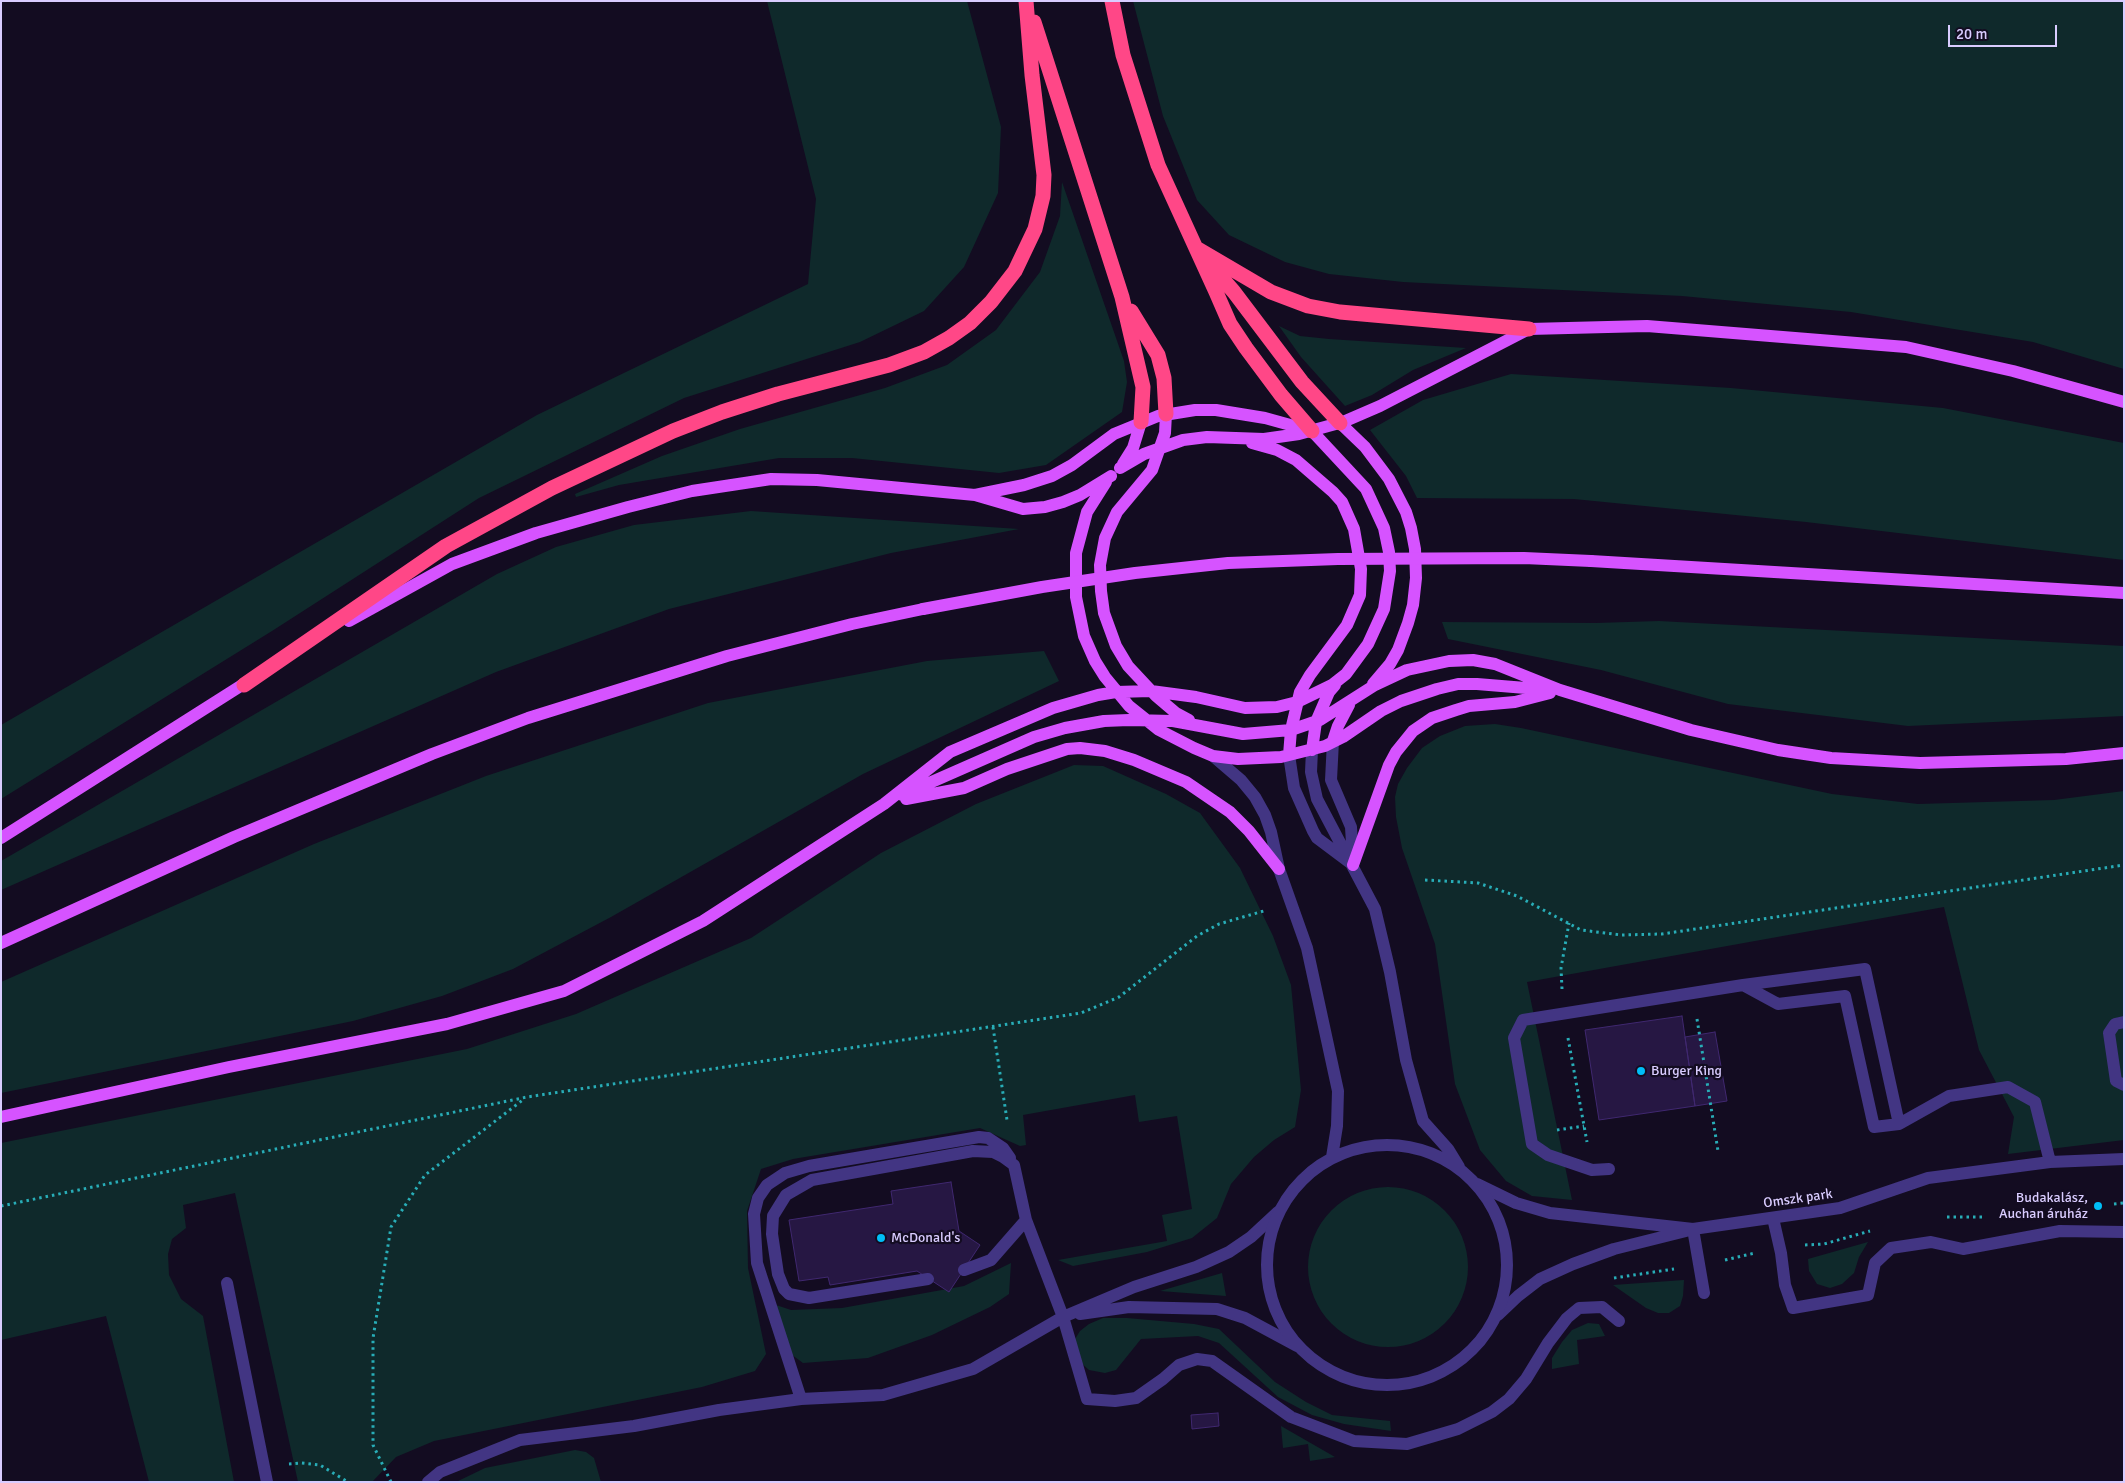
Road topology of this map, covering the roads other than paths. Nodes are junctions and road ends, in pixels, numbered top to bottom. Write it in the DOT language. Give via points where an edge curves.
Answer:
graph roads {
  1 [pos="1027,1"];
  2 [pos="1112,1"];
  3 [pos="1196,248"];
  4 [pos="1122,297"];
  5 [pos="1529,329"];
  6 [pos="2124,402"];
  7 [pos="1166,414"];
  8 [pos="1141,422"];
  9 [pos="1340,423"];
  10 [pos="1312,431"];
  11 [pos="1234,439"];
  12 [pos="1161,446"];
  13 [pos="1115,472"];
  14 [pos="975,495"];
  15 [pos="2124,593"];
  16 [pos="1339,679"];
  17 [pos="244,685"];
  18 [pos="1560,690"];
  19 [pos="1151,691"];
  20 [pos="1116,692"];
  21 [pos="1360,696"];
  22 [pos="1297,702"];
  23 [pos="1146,721"];
  24 [pos="1316,722"];
  25 [pos="1205,727"];
  26 [pos="1291,730"];
  27 [pos="1333,742"];
  28 [pos="1312,750"];
  29 [pos="2124,753"];
  30 [pos="1289,755"];
  31 [pos="1213,756"];
  32 [pos="884,804"];
  33 [pos="1,838"];
  34 [pos="1353,865"];
  35 [pos="1279,869"];
  36 [pos="1,943"];
  37 [pos="1743,985"];
  38 [pos="2124,1022"];
  39 [pos="2124,1085"];
  40 [pos="1,1117"];
  41 [pos="1900,1124"];
  42 [pos="1332,1157"];
  43 [pos="2124,1159"];
  44 [pos="2050,1162"];
  45 [pos="1014,1165"];
  46 [pos="1460,1169"];
  47 [pos="1609,1169"];
  48 [pos="1477,1184"];
  49 [pos="1278,1212"];
  50 [pos="1773,1218"];
  51 [pos="1026,1220"];
  52 [pos="1693,1229"];
  53 [pos="2124,1232"];
  54 [pos="964,1270"];
  55 [pos="928,1279"];
  56 [pos="227,1283"];
  57 [pos="1704,1293"];
  58 [pos="1498,1315"];
  59 [pos="1063,1317"];
  60 [pos="1619,1321"];
  61 [pos="1297,1346"];
  62 [pos="801,1399"];
  63 [pos="267,1482"];
  64 [pos="428,1482"];
  1 -- 4 [label="highway"];
  1 -- 17 [label="highway" via="1044,175 1043,196 1035,229 1015,271 970,323 924,352 722,412 673,431 552,488 446,546"];
  2 -- 3 [label="highway" via="1123,55 1155,155"];
  3 -- 5 [label="highway" via="1271,292 1308,306 1340,312"];
  3 -- 9 [label="highway" via="1234,292 1302,382"];
  3 -- 10 [label="highway" via="1230,324 1267,377"];
  4 -- 7 [label="highway" via="1158,355 1164,378"];
  4 -- 8 [label="highway" via="1142,379"];
  5 -- 6 [label="main road" via="1647,326 1906,347 2013,371"];
  5 -- 9 [label="main road" via="1374,409"];
  7 -- 8 [label="main road"];
  7 -- 10 [label="main road" via="1194,410 1243,413"];
  7 -- 12 [label="main road"];
  8 -- 13 [label="main road" via="1133,448"];
  8 -- 14 [label="main road" via="1114,434 1052,476"];
  9 -- 10 [label="main road"];
  9 -- 21 [label="main road" via="1373,457 1400,498 1412,528 1416,564 1413,605 1398,650 1378,679"];
  10 -- 11 [label="main road" via="1264,439"];
  10 -- 16 [label="main road" via="1366,489 1384,528 1389,552 1390,571 1384,609 1377,628 1359,658"];
  11 -- 12 [label="main road" via="1183,440"];
  11 -- 22 [label="main road" via="1277,450 1302,465 1342,502 1354,529 1361,569 1360,595 1347,625 1310,675"];
  12 -- 13 [label="main road"];
  12 -- 19 [label="main road" via="1152,470 1110,524 1100,565 1104,613 1116,646 1131,670"];
  13 -- 14 [label="main road" via="1080,495 1045,507 1022,509"];
  13 -- 20 [label="main road" via="1095,498 1082,527 1076,553 1075,581 1079,618 1087,642 1095,661"];
  14 -- 17 [label="main road" via="817,480 771,479 692,491 628,506 536,533 452,564 371,607"];
  15 -- 36 [label="main road, bridge" via="1514,558 1228,563 1116,576 852,624 728,656 528,718 432,754 234,837"];
  16 -- 22 [label="main road"];
  16 -- 24 [label="main road" via="1329,692"];
  17 -- 33 [label="main road"];
  18 -- 21 [label="main road" via="1495,664 1473,660 1449,661 1407,670"];
  18 -- 27 [label="main road" via="1477,684 1437,688 1394,704"];
  18 -- 29 [label="main road" via="1691,730 1778,750 1831,758 1930,763 2066,760"];
  18 -- 34 [label="main road" via="1515,702 1469,706 1432,718 1413,731 1389,765"];
  19 -- 20 [label="main road"];
  19 -- 22 [label="main road" via="1245,708 1277,707"];
  19 -- 25 [label="main road" via="1176,713"];
  20 -- 23 [label="main road"];
  20 -- 32 [label="main road" via="1053,708 950,752"];
  21 -- 24 [label="main road"];
  21 -- 27 [label="main road" via="1345,711"];
  22 -- 26 [label="main road"];
  23 -- 25 [label="main road" via="1173,721"];
  23 -- 31 [label="main road" via="1176,740"];
  23 -- 32 [label="main road" via="1104,721 1034,736"];
  24 -- 26 [label="main road"];
  24 -- 28 [label="main road"];
  25 -- 26 [label="main road" via="1243,734"];
  26 -- 30 [label="main road"];
  27 -- 28 [label="main road"];
  27 -- 34 [label="street" via="1331,780 1351,827"];
  28 -- 30 [label="main road"];
  28 -- 34 [label="street" via="1311,772 1317,799"];
  30 -- 31 [label="main road" via="1258,759"];
  30 -- 34 [label="street" via="1294,788 1317,838"];
  31 -- 35 [label="street" via="1255,797 1271,832"];
  32 -- 35 [label="main road" via="964,788 1067,749 1105,751 1186,782 1230,812"];
  32 -- 40 [label="main road" via="703,922 564,991 447,1024"];
  34 -- 46 [label="street" via="1375,910 1406,1060 1423,1121 1448,1149"];
  35 -- 42 [label="street" via="1307,948 1338,1091"];
  37 -- 41 [label="street" via="1778,1004 1845,996 1874,1127"];
  37 -- 41 [label="street" via="1865,969"];
  37 -- 47 [label="street" via="1523,1020 1514,1038 1532,1144 1548,1155 1592,1170"];
  38 -- 39 [label="street" via="2115,1024 2109,1033 2116,1081"];
  41 -- 44 [label="street" via="1949,1096 2008,1086 2035,1102"];
  42 -- 46 [label="street" via="1365,1146 1403,1145 1433,1153"];
  42 -- 49 [label="street" via="1301,1180"];
  43 -- 44 [label="street, Omszk park"];
  44 -- 50 [label="street, Omszk park" via="1928,1178 1840,1208"];
  45 -- 51 [label="street"];
  45 -- 55 [label="street" via="993,1152 973,1152 812,1180 786,1195 772,1216 778,1274 789,1294 809,1298"];
  45 -- 62 [label="street" via="1003,1148 988,1138 978,1137 809,1166 785,1173 767,1185 758,1198 754,1214 756,1263"];
  46 -- 48 [label="street"];
  48 -- 52 [label="street, Omszk park" via="1550,1213"];
  48 -- 58 [label="street" via="1501,1224 1507,1247 1507,1278"];
  49 -- 59 [label="street" via="1230,1252 1196,1267 1134,1286"];
  49 -- 61 [label="street" via="1268,1243 1267,1275 1276,1312"];
  50 -- 52 [label="street, Omszk park"];
  50 -- 53 [label="street" via="1785,1285 1793,1308 1868,1295 1876,1263 1891,1248 1931,1242 1963,1249 2060,1231"];
  51 -- 54 [label="street" via="991,1260"];
  51 -- 59 [label="street"];
  52 -- 57 [label="street"];
  52 -- 58 [label="street" via="1572,1264 1540,1279"];
  56 -- 63 [label="street"];
  58 -- 61 [label="street" via="1467,1357 1427,1380 1404,1386 1367,1385 1331,1373"];
  59 -- 60 [label="street" via="1086,1399 1115,1401 1136,1398 1179,1365 1196,1359 1212,1360 1291,1417 1354,1441 1407,1444 1458,1429 1492,1412 1509,1399 1562,1324 1579,1308 1602,1306"];
  59 -- 61 [label="street" via="1129,1307 1217,1309 1245,1318"];
  59 -- 62 [label="street" via="973,1369 883,1395"];
  62 -- 64 [label="street" via="634,1426 520,1440 440,1472"];
}
